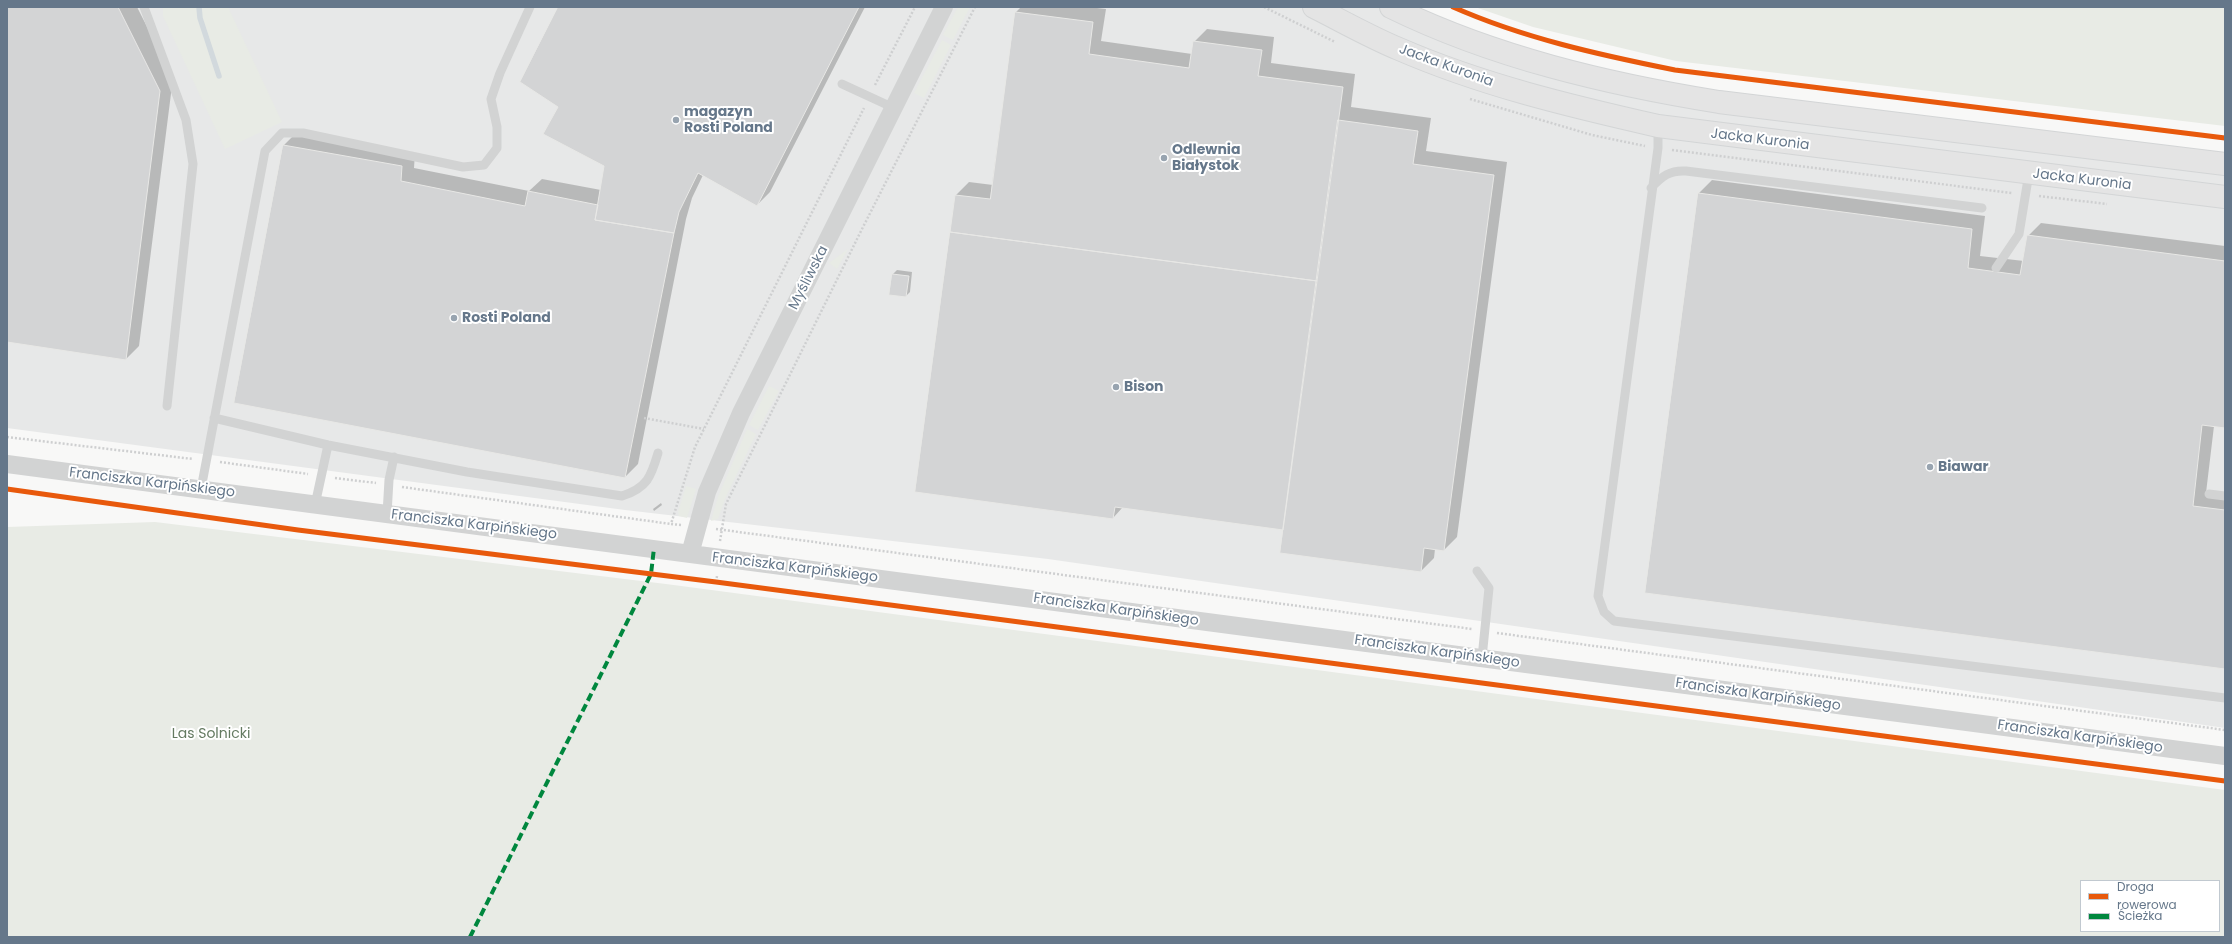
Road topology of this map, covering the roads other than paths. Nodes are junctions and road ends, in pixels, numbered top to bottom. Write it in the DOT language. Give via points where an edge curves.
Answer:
graph roads {
  1 [pos="144,7"];
  2 [pos="530,7"];
  3 [pos="944,7"];
  4 [pos="1314,7"];
  5 [pos="1391,7"];
  6 [pos="842,84"];
  7 [pos="894,108"];
  8 [pos="1658,126"];
  9 [pos="2225,164"];
  10 [pos="2028,174"];
  11 [pos="1651,188"];
  12 [pos="2225,197"];
  13 [pos="1982,208"];
  14 [pos="1996,268"];
  15 [pos="167,406"];
  16 [pos="214,418"];
  17 [pos="328,445"];
  18 [pos="658,453"];
  19 [pos="394,458"];
  20 [pos="7,464"];
  21 [pos="201,489"];
  22 [pos="2209,494"];
  23 [pos="2225,496"];
  24 [pos="315,504"];
  25 [pos="387,514"];
  26 [pos="690,554"];
  27 [pos="1477,571"];
  28 [pos="1482,658"];
  29 [pos="2225,698"];
  30 [pos="2225,756"];
  1 -- 15 [label="lane" via="186,120 193,164"];
  2 -- 16 [label="lane" via="491,99 497,127 497,148 484,165 463,167 303,133 282,133 265,152"];
  3 -- 7 [label="street, Myśliwska"];
  4 -- 8 [label="main road, Jacka Kuronia" via="1399,49 1491,83 1579,108"];
  5 -- 9 [label="main road" via="1449,34 1573,72 1650,91 1719,102"];
  6 -- 7 [label="lane"];
  7 -- 26 [label="street, Myśliwska" via="740,413 707,492"];
  8 -- 10 [label="main road, Jacka Kuronia"];
  8 -- 11 [label="lane" via="1658,148"];
  10 -- 12 [label="main road, Jacka Kuronia"];
  10 -- 14 [label="lane" via="2019,234"];
  11 -- 13 [label="lane" via="1662,176 1675,170"];
  11 -- 29 [label="lane" via="1598,596 1604,612 1614,621"];
  16 -- 17 [label="lane"];
  16 -- 21 [label="lane"];
  17 -- 19 [label="lane"];
  17 -- 24 [label="lane"];
  18 -- 19 [label="lane" via="648,481 636,492 622,496"];
  19 -- 25 [label="lane"];
  20 -- 21 [label="street, Franciszka Karpińskiego"];
  21 -- 24 [label="street, Franciszka Karpińskiego"];
  22 -- 23 [label="lane"];
  24 -- 25 [label="street, Franciszka Karpińskiego"];
  25 -- 26 [label="street, Franciszka Karpińskiego"];
  26 -- 28 [label="street, Franciszka Karpińskiego"];
  27 -- 28 [label="lane" via="1489,588"];
  28 -- 30 [label="street, Franciszka Karpińskiego"];
}
